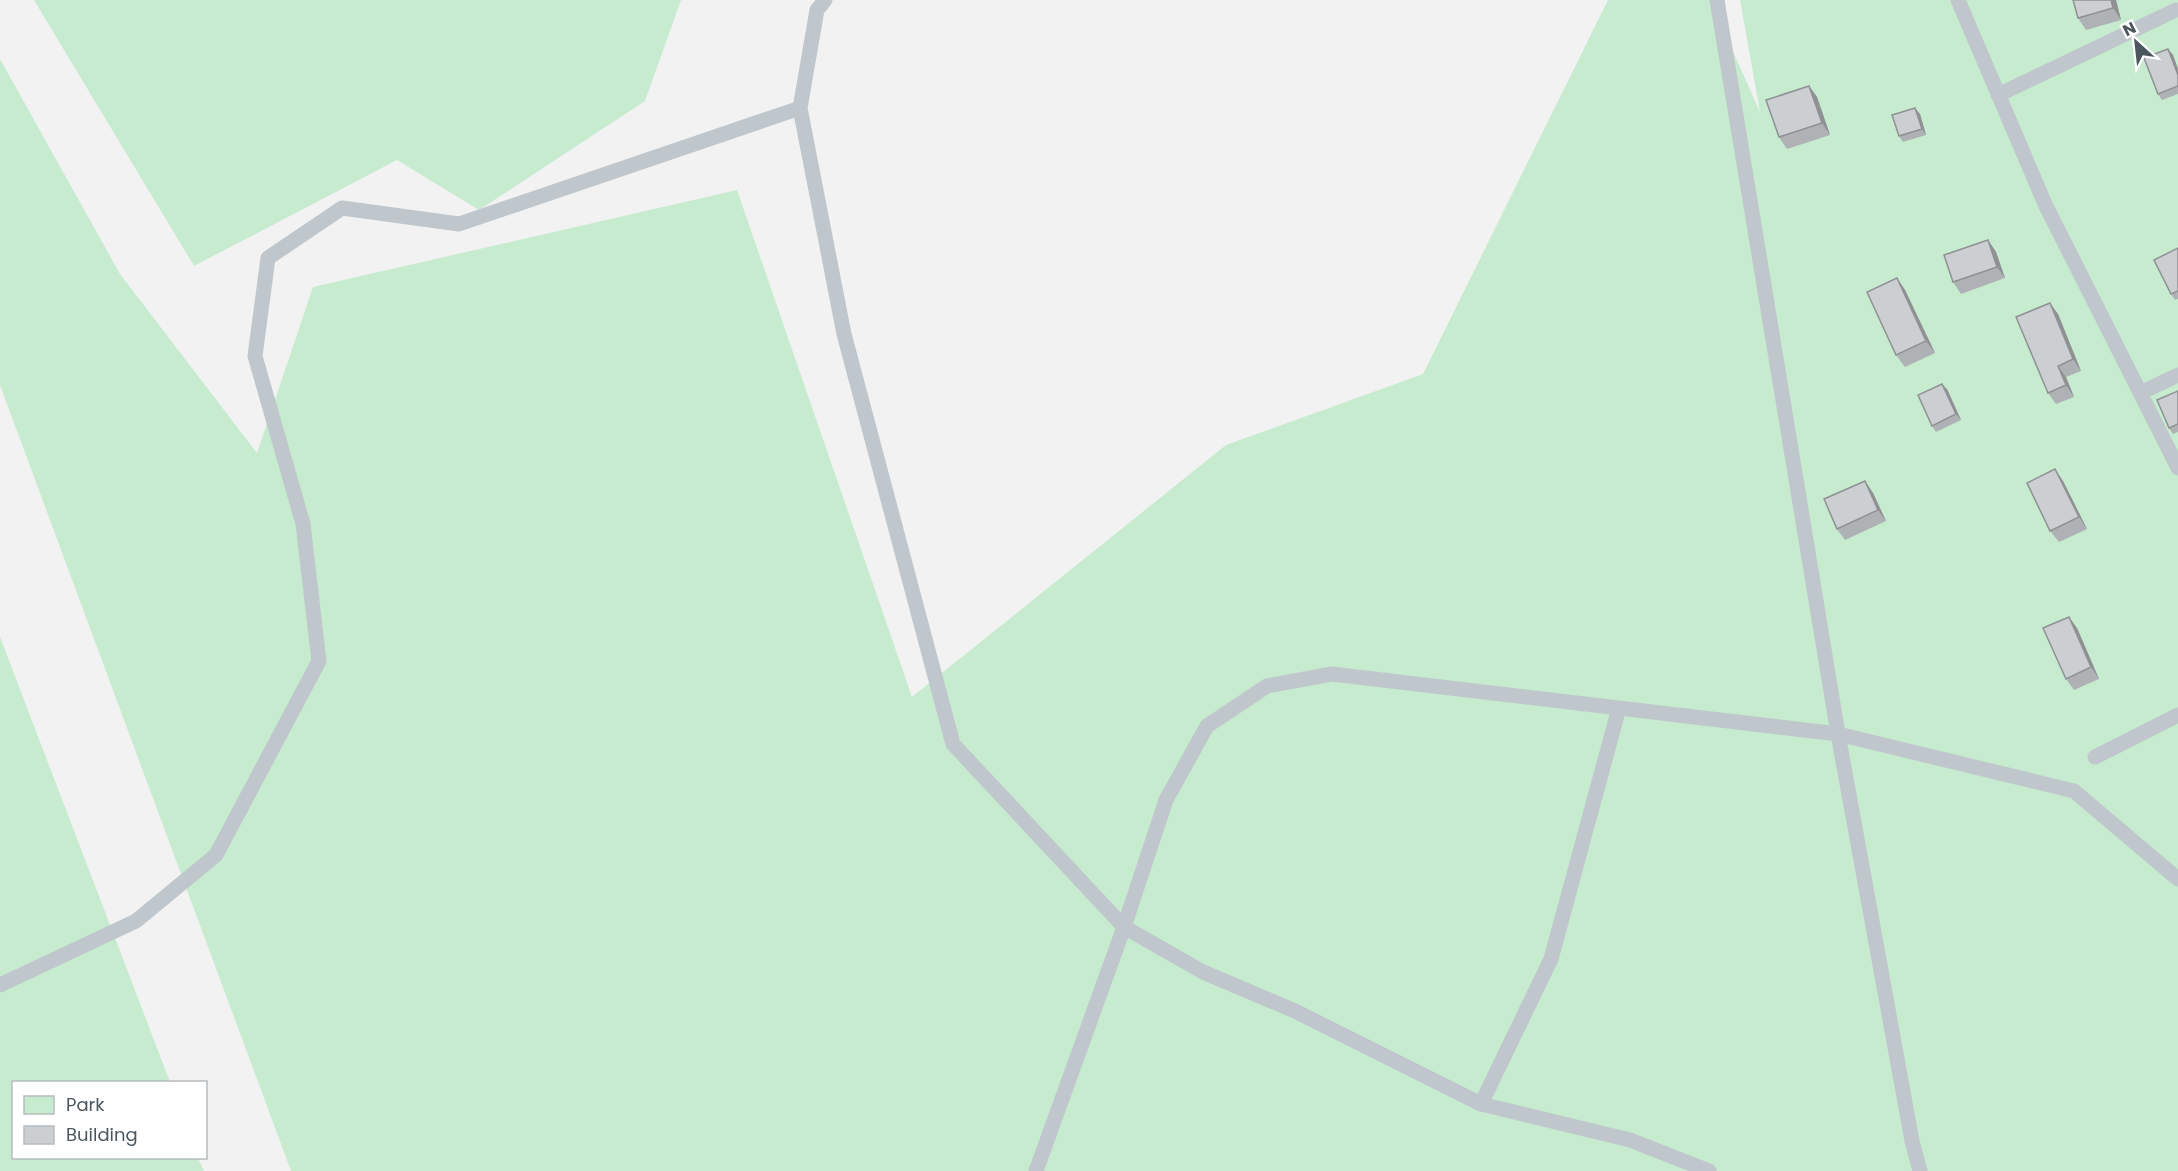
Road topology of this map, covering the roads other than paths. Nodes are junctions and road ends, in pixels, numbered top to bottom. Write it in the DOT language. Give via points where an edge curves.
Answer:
graph roads {
  1 [pos="825,0"];
  2 [pos="1716,0"];
  3 [pos="1958,0"];
  4 [pos="2176,10"];
  5 [pos="1998,95"];
  6 [pos="800,108"];
  7 [pos="2178,375"];
  8 [pos="2140,393"];
  9 [pos="2178,468"];
  10 [pos="1619,708"];
  11 [pos="2178,715"];
  12 [pos="1838,734"];
  13 [pos="2095,757"];
  14 [pos="2178,879"];
  15 [pos="1124,927"];
  16 [pos="0,985"];
  17 [pos="1481,1104"];
  18 [pos="1036,1171"];
  19 [pos="1709,1171"];
  20 [pos="1920,1171"];
  1 -- 6 [label="lane" via="817,10"];
  2 -- 12 [label="lane"];
  3 -- 5 [label="lane"];
  4 -- 5 [label="lane"];
  5 -- 8 [label="lane" via="2045,204"];
  6 -- 15 [label="lane" via="844,334 953,744"];
  6 -- 16 [label="lane" via="459,224 342,208 268,258 255,356 303,524 319,661 216,855 136,921"];
  7 -- 8 [label="lane"];
  8 -- 9 [label="lane"];
  10 -- 12 [label="lane"];
  10 -- 15 [label="lane" via="1332,674 1267,686 1207,726 1166,800"];
  10 -- 17 [label="lane" via="1551,959"];
  11 -- 13 [label="lane"];
  12 -- 14 [label="lane" via="2074,791"];
  12 -- 20 [label="lane"];
  15 -- 17 [label="lane" via="1203,972 1295,1011"];
  15 -- 18 [label="lane"];
  17 -- 19 [label="lane" via="1630,1140"];
}
